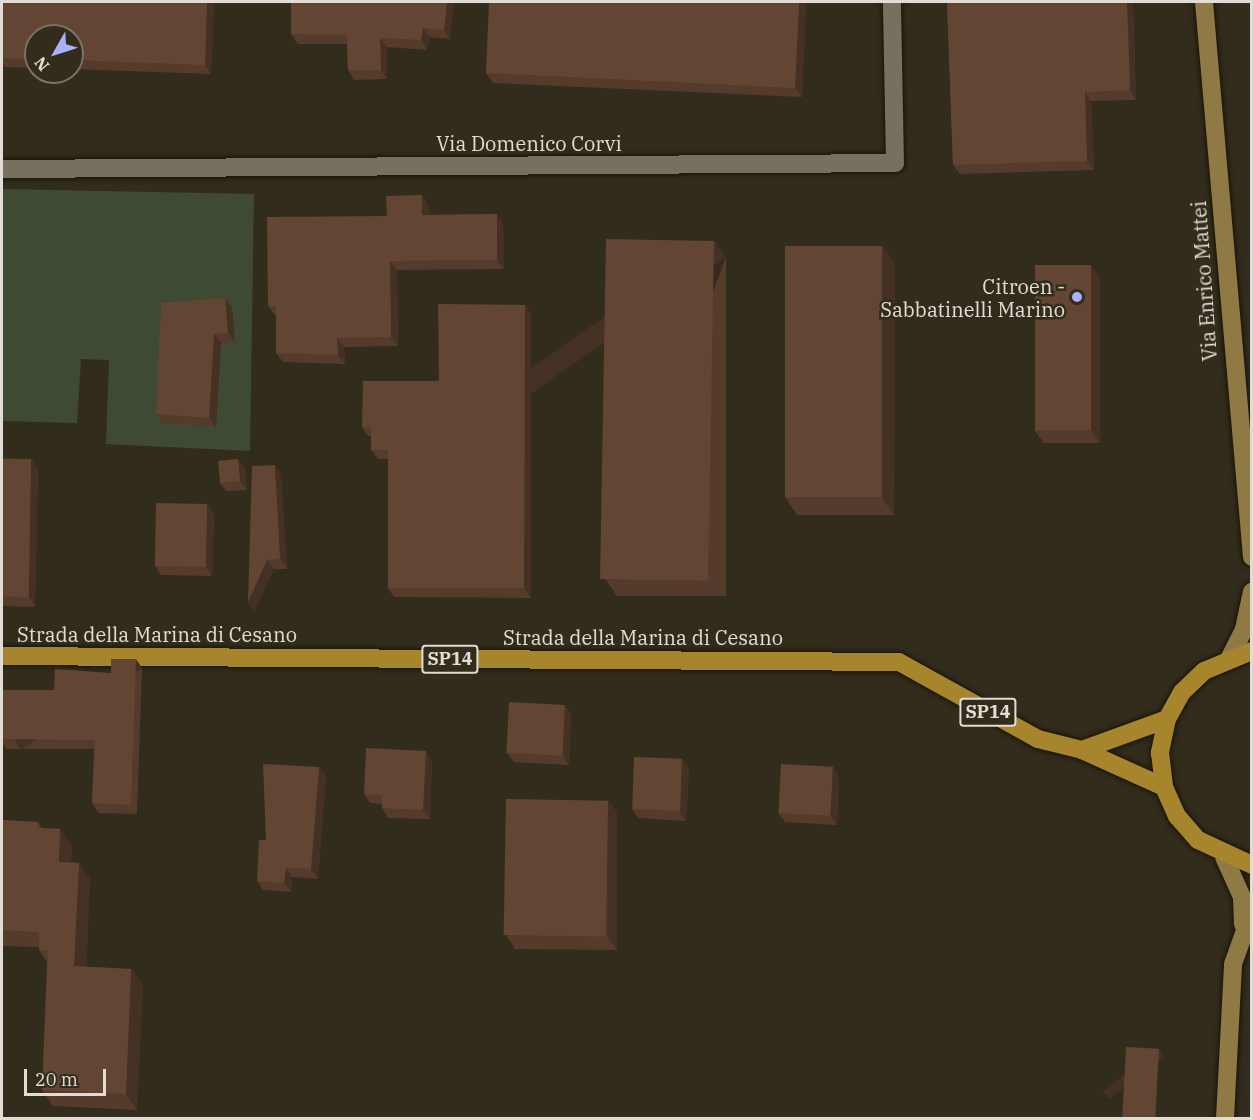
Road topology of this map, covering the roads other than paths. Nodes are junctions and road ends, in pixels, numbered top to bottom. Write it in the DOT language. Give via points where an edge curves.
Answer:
graph roads {
  1 [pos="892,2"];
  2 [pos="1204,2"];
  3 [pos="2,169"];
  4 [pos="1251,557"];
  5 [pos="1251,592"];
  6 [pos="1251,651"];
  7 [pos="2,656"];
  8 [pos="1230,657"];
  9 [pos="1167,719"];
  10 [pos="1082,750"];
  11 [pos="1164,788"];
  12 [pos="1224,857"];
  13 [pos="1251,865"];
  14 [pos="1247,917"];
  15 [pos="1225,1119"];
  1 -- 3 [label="street, Via Domenico Corvi" via="895,163"];
  2 -- 4 [label="street, Via Enrico Mattei"];
  5 -- 8 [label="street" via="1244,629"];
  6 -- 8 [label="main road"];
  7 -- 10 [label="main road, Strada della Marina di Cesano / SP14" via="899,662 1028,734"];
  8 -- 9 [label="main road" via="1204,671 1182,692"];
  9 -- 10 [label="main road"];
  9 -- 11 [label="main road" via="1160,753"];
  10 -- 11 [label="main road, Strada della Marina di Cesano / SP14"];
  11 -- 12 [label="main road" via="1177,816 1198,840"];
  12 -- 13 [label="main road"];
  12 -- 14 [label="street"];
  14 -- 15 [label="street" via="1233,964"];
}
